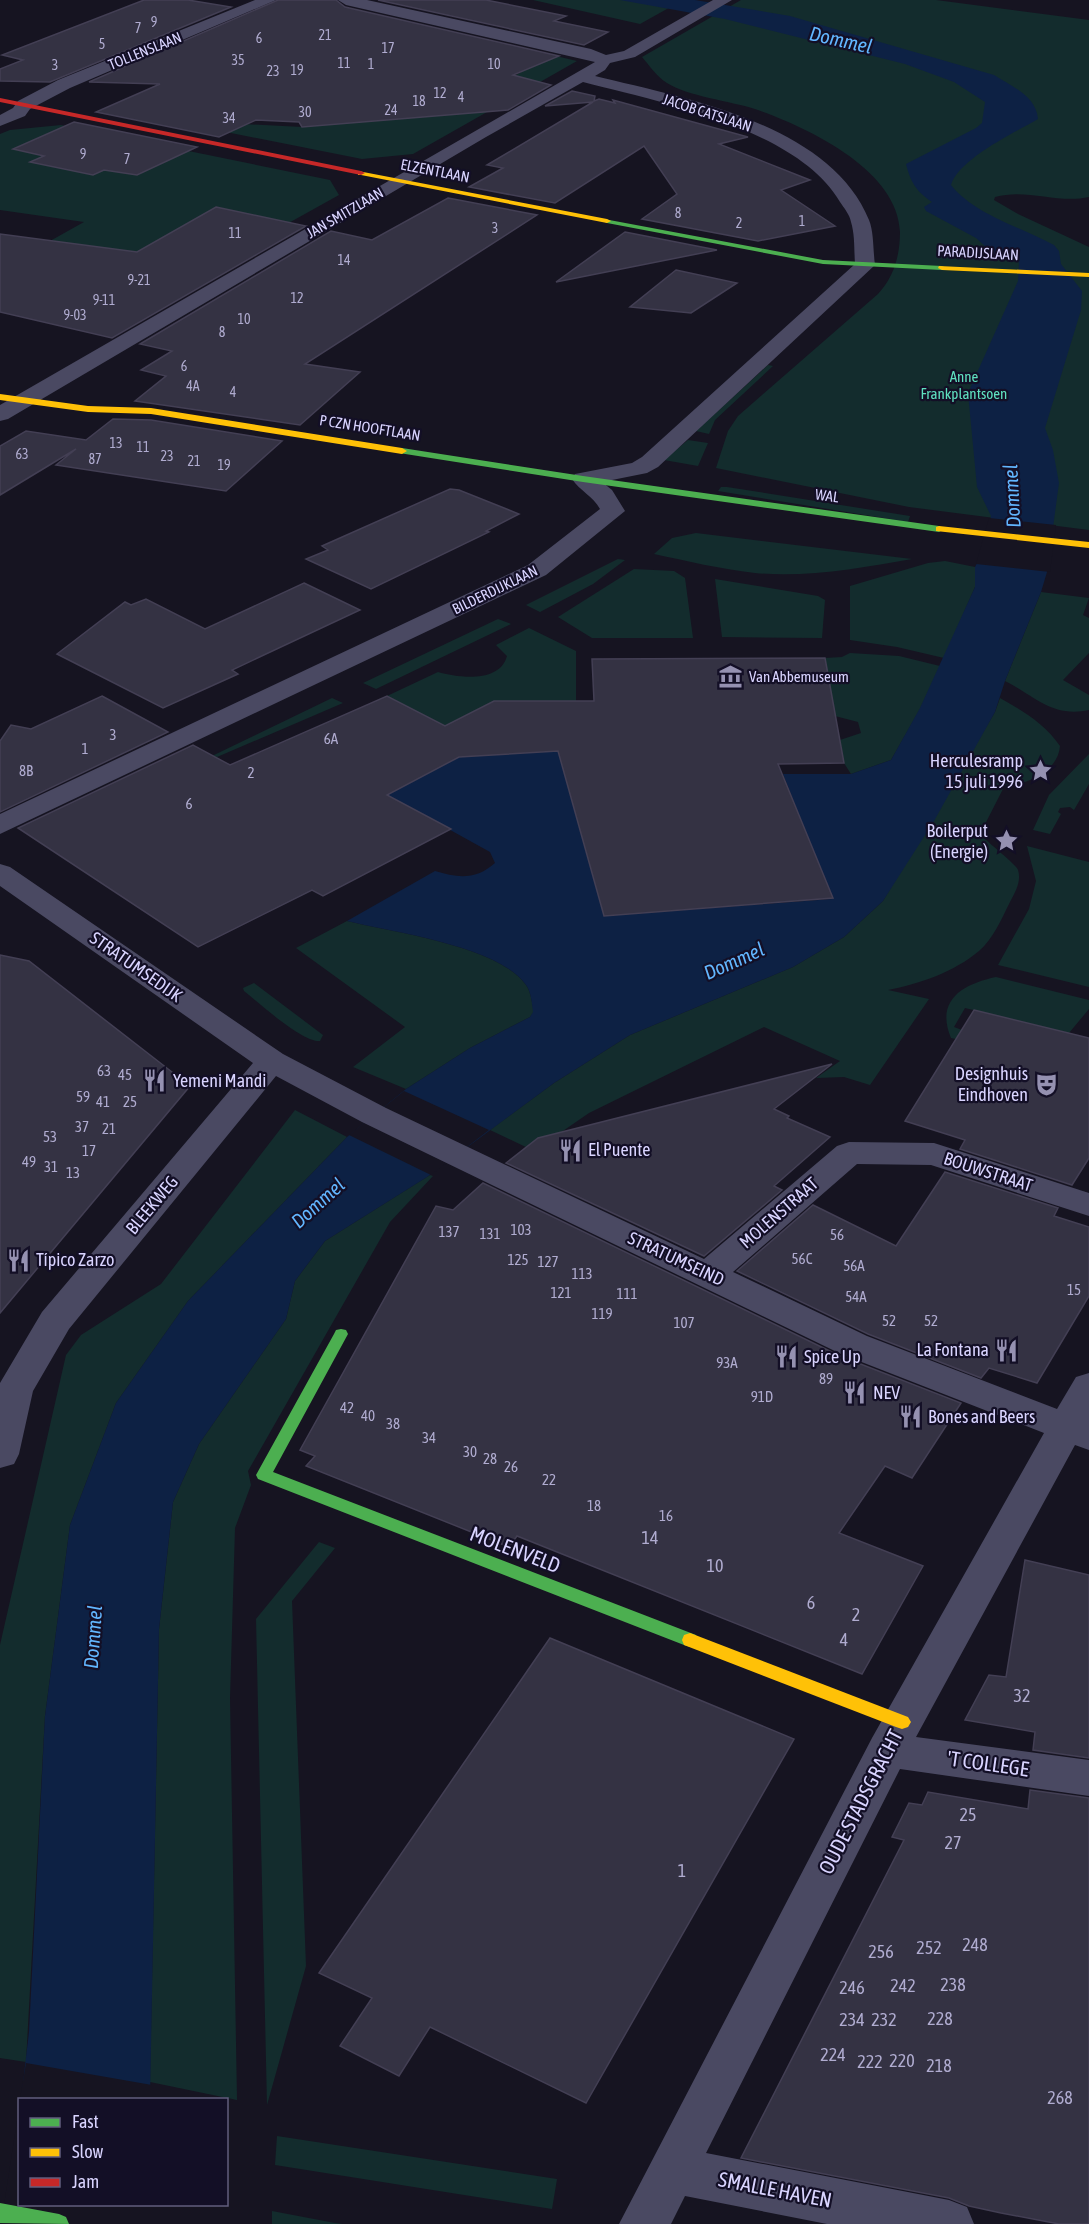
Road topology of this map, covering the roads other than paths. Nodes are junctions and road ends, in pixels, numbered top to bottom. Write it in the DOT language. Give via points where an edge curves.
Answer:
graph roads {
  1 [pos="268,0"];
  2 [pos="346,0"];
  3 [pos="722,1"];
  4 [pos="604,60"];
  5 [pos="580,77"];
  6 [pos="0,100"];
  7 [pos="24,105"];
  8 [pos="0,121"];
  9 [pos="399,181"];
  10 [pos="865,265"];
  11 [pos="1089,275"];
  12 [pos="0,383"];
  13 [pos="48,386"];
  14 [pos="0,397"];
  15 [pos="23,401"];
  16 [pos="151,411"];
  17 [pos="0,414"];
  18 [pos="583,479"];
  19 [pos="1089,545"];
  20 [pos="0,825"];
  21 [pos="0,873"];
  22 [pos="273,1061"];
  23 [pos="849,1153"];
  24 [pos="1089,1205"];
  25 [pos="709,1274"];
  26 [pos="341,1334"];
  27 [pos="1089,1386"];
  28 [pos="1077,1432"];
  29 [pos="0,1454"];
  30 [pos="894,1736"];
  31 [pos="1089,1778"];
  32 [pos="672,2170"];
  33 [pos="2,2213"];
  34 [pos="59,2224"];
  35 [pos="644,2224"];
  36 [pos="949,2224"];
  1 -- 7 [label="street, TOLLENSLAAN"];
  2 -- 4 [label="street"];
  3 -- 4 [label="street, JAN SMITZLAAN" via="629,54"];
  4 -- 5 [label="street, JAN SMITZLAAN"];
  5 -- 9 [label="street, JAN SMITZLAAN"];
  5 -- 10 [label="street, JACOB CATSLAAN" via="706,110 756,128 793,148 839,185 861,217 867,252"];
  6 -- 7 [label="street, ELZENTLAAN"];
  7 -- 8 [label="street, TOLLENSLAAN" via="19,112"];
  7 -- 9 [label="street, ELZENTLAAN"];
  9 -- 10 [label="street, ELZENTLAAN" via="823,262"];
  9 -- 13 [label="street, JAN SMITZLAAN"];
  10 -- 11 [label="street, PARADIJSLAAN"];
  10 -- 18 [label="street" via="650,462 639,468"];
  12 -- 13 [label="street, P CZN HOOFTLAAN"];
  13 -- 15 [label="street, JAN SMITZLAAN"];
  13 -- 16 [label="street, P CZN HOOFTLAAN"];
  14 -- 15 [label="street, P CZN HOOFTLAAN"];
  15 -- 16 [label="street, P CZN HOOFTLAAN"];
  15 -- 17 [label="street, JAN SMITZLAAN"];
  16 -- 18 [label="street, P CZN HOOFTLAAN"];
  18 -- 19 [label="street, WAL"];
  18 -- 20 [label="street, BILDERDIJKLAAN" via="604,495 613,511 537,570"];
  21 -- 22 [label="street, STRATUMSEDIJK"];
  22 -- 25 [label="street, STRATUMSEIND" via="374,1115"];
  22 -- 29 [label="street, BLEEKWEG" via="55,1321 14,1391"];
  23 -- 24 [label="street, BOUWSTRAAT" via="934,1154"];
  23 -- 25 [label="street, MOLENSTRAAT"];
  25 -- 28 [label="street, STRATUMSEIND" via="854,1345"];
  26 -- 30 [label="street, MOLENVELD" via="264,1475"];
  27 -- 28 [label="street, OUDE STADSGRACHT"];
  28 -- 30 [label="street, OUDE STADSGRACHT" via="987,1570"];
  30 -- 31 [label="street, 'T COLLEGE"];
  30 -- 32 [label="street, OUDE STADSGRACHT"];
  32 -- 35 [label="street, OUDE STADSGRACHT"];
  32 -- 36 [label="street, SMALLE HAVEN"];
  33 -- 34 [label="street"];
}
